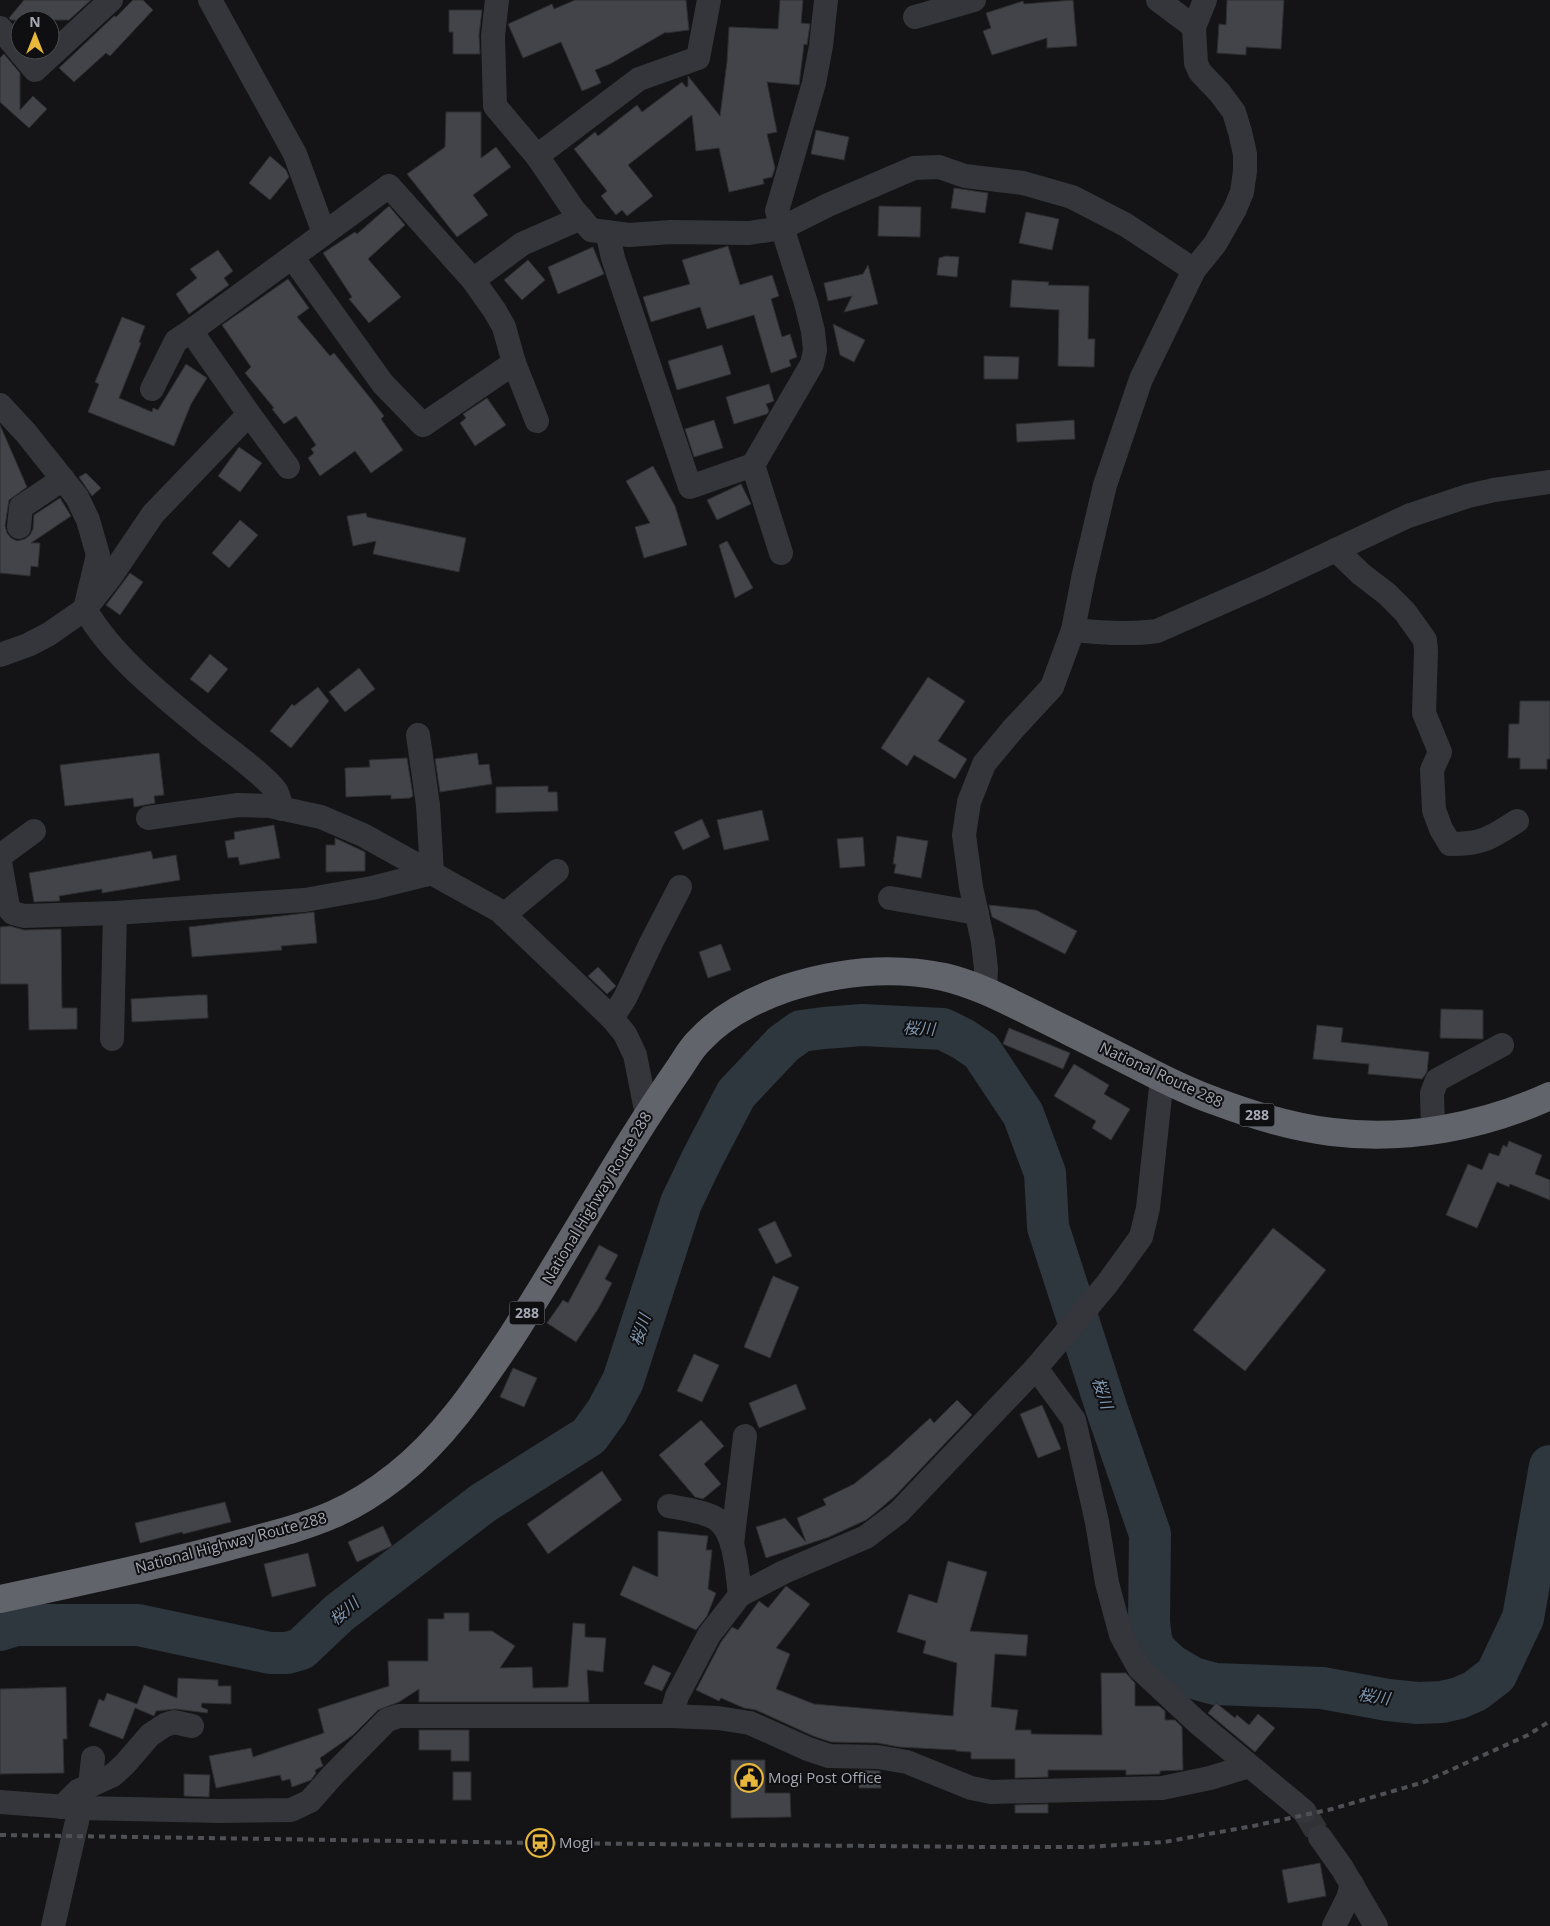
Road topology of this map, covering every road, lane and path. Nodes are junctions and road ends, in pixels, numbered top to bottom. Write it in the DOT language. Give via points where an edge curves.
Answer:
graph roads {
  1 [pos="110,0"];
  2 [pos="210,0"];
  3 [pos="497,0"];
  4 [pos="710,0"];
  5 [pos="826,0"];
  6 [pos="974,0"];
  7 [pos="1158,0"];
  8 [pos="1205,0"];
  9 [pos="915,17"];
  10 [pos="1194,27"];
  11 [pos="0,28"];
  12 [pos="537,156"];
  13 [pos="581,218"];
  14 [pos="782,228"];
  15 [pos="607,232"];
  16 [pos="324,233"];
  17 [pos="292,257"];
  18 [pos="1194,270"];
  19 [pos="473,280"];
  20 [pos="191,331"];
  21 [pos="514,362"];
  22 [pos="152,389"];
  23 [pos="0,405"];
  24 [pos="249,414"];
  25 [pos="537,421"];
  26 [pos="753,465"];
  27 [pos="288,466"];
  28 [pos="63,479"];
  29 [pos="1550,482"];
  30 [pos="19,526"];
  31 [pos="1336,550"];
  32 [pos="782,554"];
  33 [pos="85,609"];
  34 [pos="1073,630"];
  35 [pos="0,655"];
  36 [pos="418,735"];
  37 [pos="282,809"];
  38 [pos="148,818"];
  39 [pos="1517,821"];
  40 [pos="34,831"];
  41 [pos="0,856"];
  42 [pos="0,862"];
  43 [pos="556,871"];
  44 [pos="432,872"];
  45 [pos="680,887"];
  46 [pos="890,898"];
  47 [pos="115,913"];
  48 [pos="977,913"];
  49 [pos="504,915"];
  50 [pos="985,989"];
  51 [pos="612,1018"];
  52 [pos="112,1039"];
  53 [pos="1502,1045"];
  54 [pos="1162,1078"];
  55 [pos="1550,1096"];
  56 [pos="647,1115"];
  57 [pos="1433,1130"];
  58 [pos="1038,1366"];
  59 [pos="745,1436"];
  60 [pos="669,1506"];
  61 [pos="732,1544"];
  62 [pos="740,1595"];
  63 [pos="0,1599"];
  64 [pos="671,1716"];
  65 [pos="192,1726"];
  66 [pos="93,1758"];
  67 [pos="1249,1766"];
  68 [pos="90,1786"];
  69 [pos="0,1802"];
  70 [pos="71,1807"];
  71 [pos="1304,1811"];
  72 [pos="1320,1837"];
  73 [pos="1352,1884"];
  74 [pos="53,1926"];
  75 [pos="1334,1926"];
  76 [pos="1376,1926"];
  1 -- 11 [label="street" via="35,70"];
  2 -- 16 [label="street" via="295,154"];
  3 -- 12 [label="street" via="493,36 495,106"];
  4 -- 12 [label="street" via="698,58 639,79"];
  5 -- 14 [label="street" via="814,83 777,211"];
  6 -- 9 [label="street"];
  7 -- 10 [label="street"];
  8 -- 10 [label="street"];
  10 -- 18 [label="street" via="1196,63 1234,112 1245,171 1235,209 1215,244"];
  12 -- 13 [label="street"];
  13 -- 15 [label="street" via="591,230"];
  13 -- 19 [label="street" via="522,244"];
  14 -- 15 [label="street" via="750,233 629,235"];
  14 -- 18 [label="street" via="914,168 939,167 966,176 1023,182 1072,197 1126,225"];
  14 -- 26 [label="street" via="806,303 815,350 812,364"];
  15 -- 26 [label="street" via="690,487"];
  16 -- 17 [label="street"];
  16 -- 19 [label="street" via="389,186"];
  17 -- 20 [label="street"];
  17 -- 21 [label="street" via="383,384 423,425"];
  18 -- 34 [label="street" via="1141,379 1118,444 1105,485"];
  19 -- 21 [label="street" via="504,327"];
  20 -- 22 [label="street" via="176,341"];
  20 -- 24 [label="street"];
  21 -- 25 [label="street"];
  23 -- 28 [label="street"];
  24 -- 27 [label="street"];
  24 -- 33 [label="street" via="154,514"];
  26 -- 32 [label="street"];
  28 -- 30 [label="street" via="21,507"];
  28 -- 33 [label="street" via="77,496 98,555"];
  29 -- 31 [label="street" via="1468,496 1408,516"];
  31 -- 34 [label="street" via="1158,631 1110,633"];
  31 -- 39 [label="street" via="1405,612 1425,640 1424,713 1440,752 1432,770 1434,810 1450,844 1470,844 1489,839"];
  33 -- 35 [label="street" via="49,634"];
  33 -- 37 [label="street" via="94,625 134,668 276,791"];
  34 -- 48 [label="street" via="1052,687 984,764 970,802 964,835"];
  36 -- 44 [label="street" via="428,805"];
  37 -- 38 [label="street" via="238,805"];
  37 -- 44 [label="street" via="321,817 363,835"];
  40 -- 41 [label="street"];
  42 -- 47 [label="street" via="8,907 13,913 24,916"];
  43 -- 49 [label="street"];
  44 -- 47 [label="street" via="372,888 305,900"];
  44 -- 49 [label="street"];
  45 -- 51 [label="street"];
  46 -- 48 [label="street"];
  47 -- 52 [label="street"];
  48 -- 50 [label="street" via="985,960"];
  49 -- 51 [label="street"];
  50 -- 54 [label="highway, National Route 288 / 288"];
  50 -- 56 [label="highway, National Highway Route 288 / 288" via="942,977 893,971 830,976 788,988 759,999 716,1024 697,1042"];
  51 -- 56 [label="street" via="635,1055"];
  53 -- 57 [label="street" via="1437,1080 1432,1093"];
  54 -- 57 [label="highway, National Route 288 / 288" via="1213,1101 1287,1124 1332,1132 1374,1134"];
  54 -- 58 [label="street" via="1148,1208 1141,1237"];
  55 -- 57 [label="highway, National Route 288 / 288" via="1492,1118"];
  56 -- 63 [label="highway, National Highway Route 288 / 288" via="483,1379 422,1454 396,1476 344,1509 310,1523 184,1558"];
  58 -- 62 [label="street" via="899,1512 866,1537"];
  58 -- 67 [label="street" via="1074,1420 1097,1522 1106,1583 1121,1635 1140,1668"];
  59 -- 61 [label="street"];
  60 -- 61 [label="street" via="715,1518 725,1526"];
  61 -- 62 [label="street"];
  62 -- 64 [label="street" via="709,1635 677,1696"];
  64 -- 67 [label="street" via="750,1723 829,1756 878,1757 907,1762 971,1788 991,1792 1162,1788"];
  64 -- 70 [label="street" via="399,1716 388,1720 310,1800 292,1810 220,1812"];
  65 -- 68 [label="street" via="174,1722 165,1725 113,1775"];
  66 -- 68 [label="street"];
  67 -- 71 [label="street"];
  68 -- 70 [label="street" via="78,1791"];
  69 -- 70 [label="street"];
  70 -- 74 [label="street"];
  72 -- 73 [label="street"];
  73 -- 75 [label="street"];
  73 -- 76 [label="street"];
}
